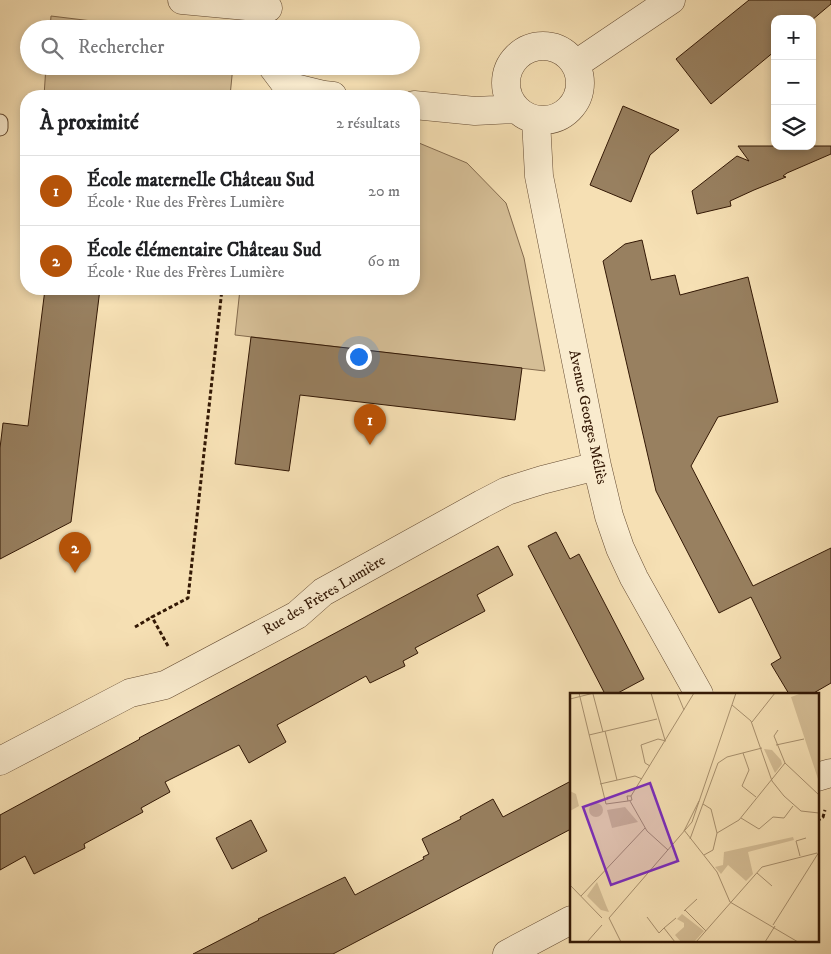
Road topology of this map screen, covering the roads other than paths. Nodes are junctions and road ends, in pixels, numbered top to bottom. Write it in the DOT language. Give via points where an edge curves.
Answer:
graph roads {
  1 [pos="182,0"];
  2 [pos="672,0"];
  3 [pos="268,12"];
  4 [pos="576,64"];
  5 [pos="279,75"];
  6 [pos="303,90"];
  7 [pos="420,106"];
  8 [pos="526,114"];
  9 [pos="0,122"];
  10 [pos="0,128"];
  11 [pos="597,466"];
  12 [pos="698,693"];
  13 [pos="0,761"];
  14 [pos="831,773"];
  15 [pos="818,777"];
  16 [pos="570,921"];
  17 [pos="507,954"];
  1 -- 3 [label="street"];
  2 -- 4 [label="street"];
  4 -- 8 [label="street" via="582,84 576,103 559,118"];
  4 -- 8 [label="street" via="564,51 546,45 524,50 514,59 508,71 507,92"];
  5 -- 6 [label="street" via="287,86"];
  7 -- 8 [label="street"];
  8 -- 11 [label="street, Avenue Georges Méliès"];
  9 -- 10 [label="lane"];
  11 -- 12 [label="street, Avenue Georges Méliès" via="620,548"];
  11 -- 13 [label="street, Rue des Frères Lumière" via="507,491 323,592 297,615 165,685 130,693"];
  14 -- 15 [label="street"];
  16 -- 17 [label="street"];
}
